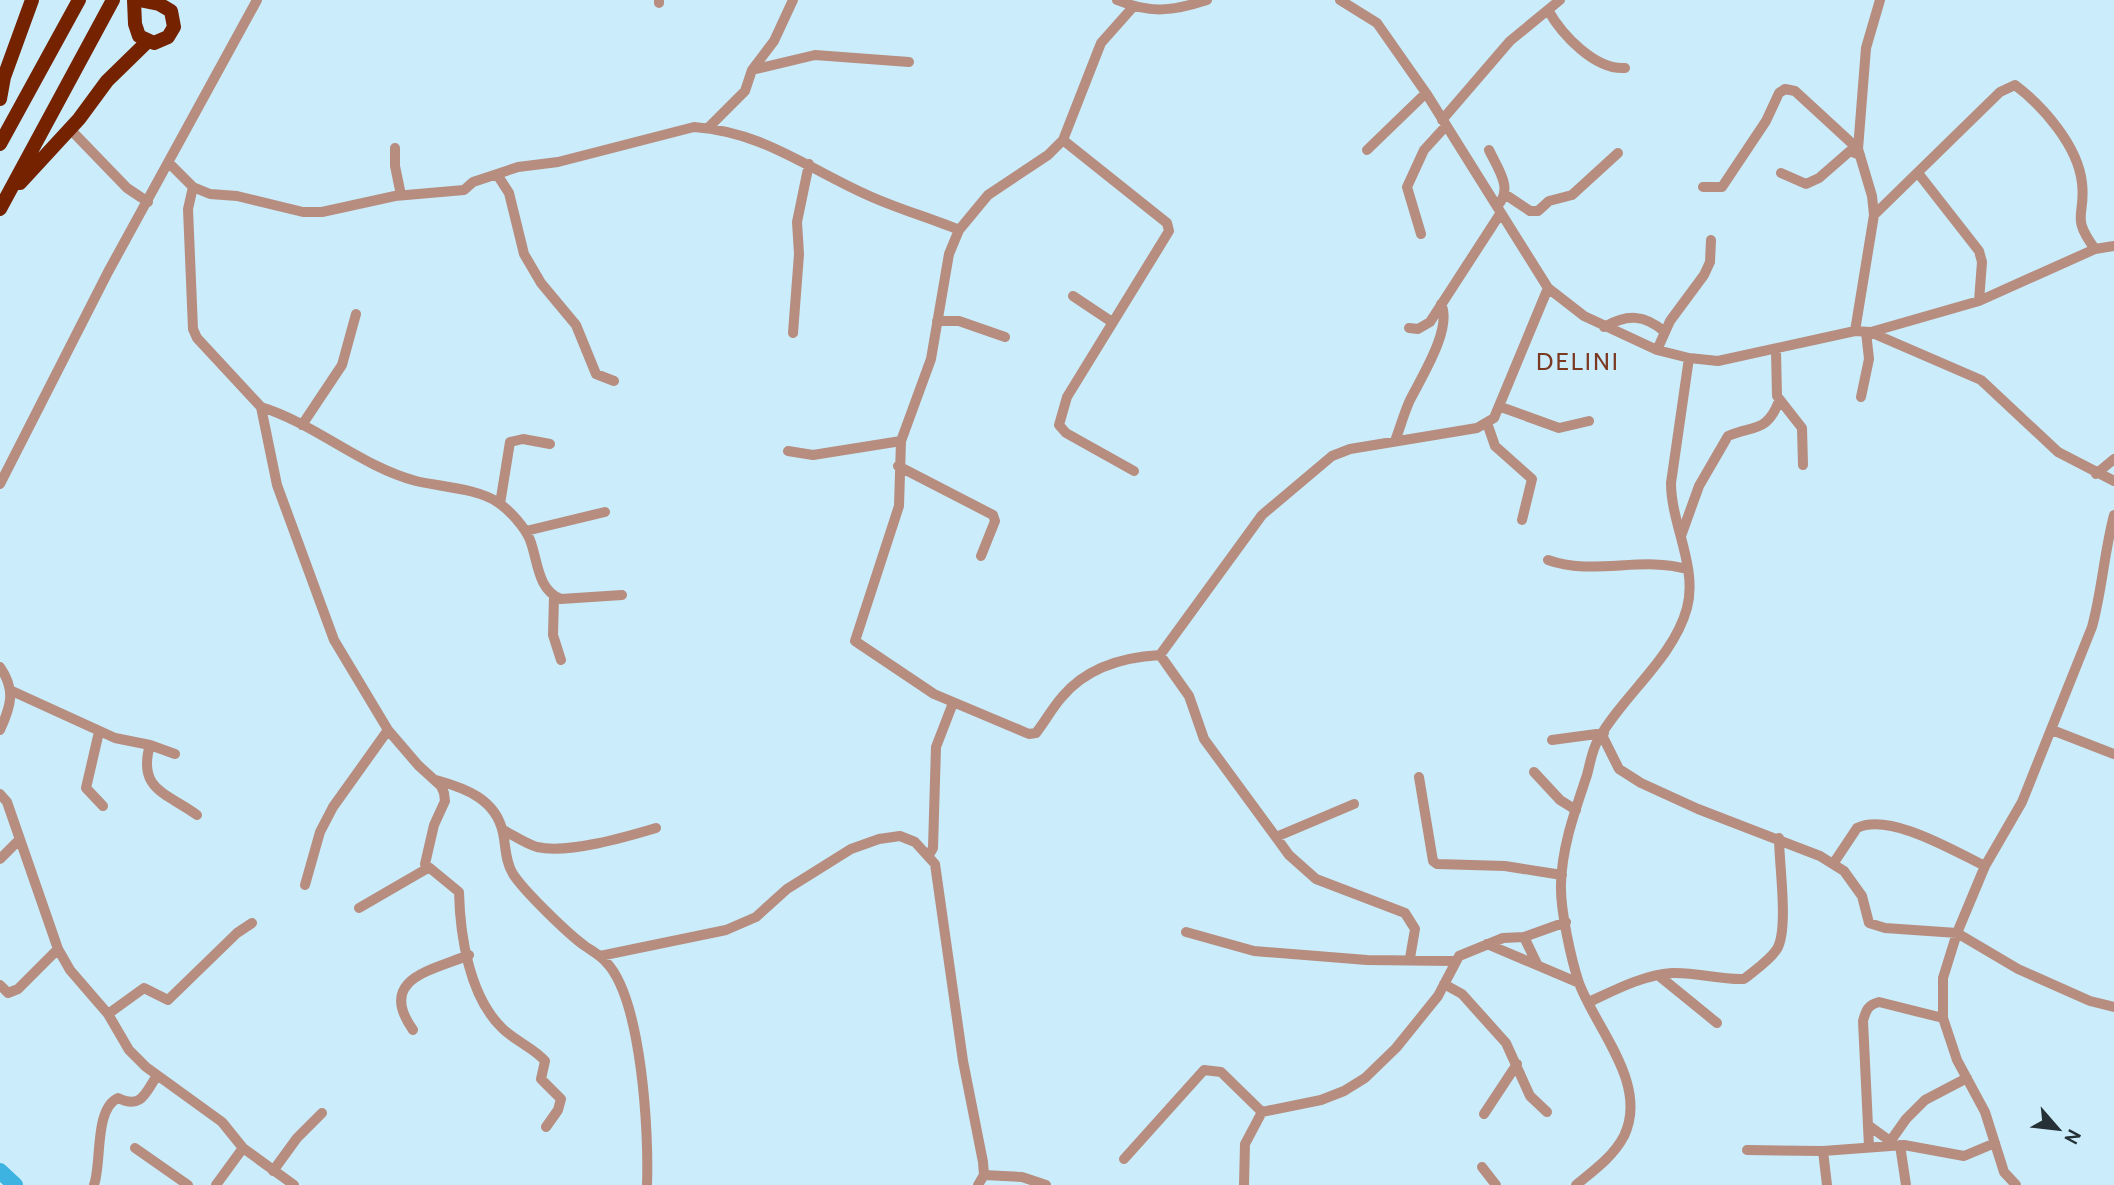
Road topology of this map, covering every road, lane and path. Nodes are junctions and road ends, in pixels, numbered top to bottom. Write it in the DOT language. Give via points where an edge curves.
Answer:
graph roads {
  1 [pos="32,0"];
  2 [pos="79,0"];
  3 [pos="113,0"];
  4 [pos="137,0"];
  5 [pos="257,0"];
  6 [pos="1117,0"];
  7 [pos="1207,0"];
  8 [pos="1340,0"];
  9 [pos="1560,0"];
  10 [pos="1880,0"];
  11 [pos="794,1"];
  12 [pos="167,4"];
  13 [pos="1133,7"];
  14 [pos="1548,10"];
  15 [pos="147,42"];
  16 [pos="909,62"];
  17 [pos="1625,68"];
  18 [pos="752,70"];
  19 [pos="2,73"];
  20 [pos="1426,93"];
  21 [pos="0,99"];
  22 [pos="1443,123"];
  23 [pos="708,128"];
  24 [pos="70,129"];
  25 [pos="1063,140"];
  26 [pos="0,144"];
  27 [pos="395,148"];
  28 [pos="1367,150"];
  29 [pos="1489,150"];
  30 [pos="1859,152"];
  31 [pos="1618,153"];
  32 [pos="169,163"];
  33 [pos="809,164"];
  34 [pos="1781,173"];
  35 [pos="1918,173"];
  36 [pos="498,176"];
  37 [pos="192,187"];
  38 [pos="1703,187"];
  39 [pos="401,195"];
  40 [pos="1506,195"];
  41 [pos="148,202"];
  42 [pos="3,204"];
  43 [pos="1499,210"];
  44 [pos="1874,215"];
  45 [pos="960,230"];
  46 [pos="1422,234"];
  47 [pos="1711,240"];
  48 [pos="2114,246"];
  49 [pos="2095,249"];
  50 [pos="1548,288"];
  51 [pos="1073,296"];
  52 [pos="1979,302"];
  53 [pos="1441,304"];
  54 [pos="356,314"];
  55 [pos="937,321"];
  56 [pos="1112,322"];
  57 [pos="1605,327"];
  58 [pos="1409,328"];
  59 [pos="1665,332"];
  60 [pos="1864,332"];
  61 [pos="793,333"];
  62 [pos="1005,337"];
  63 [pos="1657,350"];
  64 [pos="1776,351"];
  65 [pos="1689,358"];
  66 [pos="614,381"];
  67 [pos="1861,397"];
  68 [pos="1779,401"];
  69 [pos="1501,407"];
  70 [pos="261,408"];
  71 [pos="1589,421"];
  72 [pos="1487,423"];
  73 [pos="302,425"];
  74 [pos="901,441"];
  75 [pos="1395,442"];
  76 [pos="550,444"];
  77 [pos="788,451"];
  78 [pos="2114,459"];
  79 [pos="1803,465"];
  80 [pos="898,467"];
  81 [pos="1134,471"];
  82 [pos="2096,474"];
  83 [pos="2114,481"];
  84 [pos="0,484"];
  85 [pos="499,503"];
  86 [pos="606,512"];
  87 [pos="2114,515"];
  88 [pos="1522,520"];
  89 [pos="526,531"];
  90 [pos="1680,539"];
  91 [pos="981,556"];
  92 [pos="1548,560"];
  93 [pos="1687,569"];
  94 [pos="622,596"];
  95 [pos="555,597"];
  96 [pos="1160,655"];
  97 [pos="561,660"];
  98 [pos="0,667"];
  99 [pos="12,691"];
  100 [pos="953,703"];
  101 [pos="0,730"];
  102 [pos="388,730"];
  103 [pos="2052,730"];
  104 [pos="100,733"];
  105 [pos="1603,734"];
  106 [pos="1552,740"];
  107 [pos="150,745"];
  108 [pos="175,754"];
  109 [pos="2114,754"];
  110 [pos="1534,772"];
  111 [pos="1419,777"];
  112 [pos="436,780"];
  113 [pos="0,794"];
  114 [pos="1354,804"];
  115 [pos="103,806"];
  116 [pos="1576,810"];
  117 [pos="197,815"];
  118 [pos="656,828"];
  119 [pos="503,830"];
  120 [pos="1276,837"];
  121 [pos="1779,838"];
  122 [pos="18,841"];
  123 [pos="929,855"];
  124 [pos="0,859"];
  125 [pos="1833,864"];
  126 [pos="1985,866"];
  127 [pos="428,868"];
  128 [pos="1562,875"];
  129 [pos="305,886"];
  130 [pos="359,908"];
  131 [pos="1566,922"];
  132 [pos="252,923"];
  133 [pos="1186,933"];
  134 [pos="1957,933"];
  135 [pos="1524,937"];
  136 [pos="1487,944"];
  137 [pos="58,950"];
  138 [pos="469,955"];
  139 [pos="600,956"];
  140 [pos="1410,958"];
  141 [pos="1454,961"];
  142 [pos="1537,964"];
  143 [pos="1658,975"];
  144 [pos="1579,983"];
  145 [pos="1444,984"];
  146 [pos="0,985"];
  147 [pos="1589,1002"];
  148 [pos="2114,1007"];
  149 [pos="108,1014"];
  150 [pos="1943,1018"];
  151 [pos="1717,1023"];
  152 [pos="413,1030"];
  153 [pos="1517,1064"];
  154 [pos="156,1077"];
  155 [pos="1967,1078"];
  156 [pos="1262,1112"];
  157 [pos="1547,1112"];
  158 [pos="322,1113"];
  159 [pos="1484,1114"];
  160 [pos="1868,1125"];
  161 [pos="546,1127"];
  162 [pos="1995,1143"];
  163 [pos="1892,1144"];
  164 [pos="1869,1147"];
  165 [pos="135,1148"];
  166 [pos="243,1148"];
  167 [pos="1747,1150"];
  168 [pos="1823,1151"];
  169 [pos="1124,1159"];
  170 [pos="1482,1167"];
  171 [pos="272,1171"];
  172 [pos="981,1180"];
  173 [pos="94,1185"];
  174 [pos="188,1185"];
  175 [pos="216,1185"];
  176 [pos="294,1185"];
  177 [pos="647,1185"];
  178 [pos="1046,1185"];
  179 [pos="1244,1185"];
  180 [pos="1496,1185"];
  181 [pos="1576,1185"];
  182 [pos="1827,1185"];
  183 [pos="1906,1185"];
  184 [pos="2016,1185"];
  1 -- 19 [label="highway"];
  2 -- 26 [label="highway"];
  3 -- 42 [label="highway"];
  4 -- 12 [label="highway"];
  4 -- 15 [label="highway" via="135,24"];
  5 -- 32 [label="street"];
  6 -- 13 [label="street"];
  7 -- 13 [label="street" via="1173,11"];
  8 -- 20 [label="street" via="1377,23"];
  9 -- 14 [label="street"];
  10 -- 30 [label="street" via="1866,48"];
  11 -- 18 [label="street" via="774,41"];
  12 -- 15 [label="highway" via="174,27 161,42"];
  13 -- 25 [label="street" via="1101,43"];
  14 -- 17 [label="street" via="1565,35 1607,68"];
  14 -- 22 [label="street" via="1510,41"];
  15 -- 24 [label="highway" via="107,81"];
  16 -- 18 [label="street" via="803,55"];
  18 -- 23 [label="street" via="745,91"];
  19 -- 21 [label="highway"];
  20 -- 22 [label="street"];
  20 -- 28 [label="street"];
  22 -- 43 [label="street"];
  22 -- 46 [label="street" via="1407,187"];
  23 -- 33 [label="street" via="764,143"];
  23 -- 36 [label="street" via="674,131 558,162 518,167"];
  24 -- 41 [label="street" via="127,188"];
  24 -- 42 [label="highway"];
  25 -- 45 [label="street" via="988,195"];
  25 -- 56 [label="street" via="1167,223 1169,231"];
  27 -- 39 [label="street"];
  29 -- 40 [label="street"];
  30 -- 34 [label="street" via="1850,151 1806,184"];
  30 -- 38 [label="street" via="1795,91 1785,89 1722,187"];
  30 -- 44 [label="street"];
  31 -- 40 [label="street" via="1572,195 1549,201 1538,211 1530,211"];
  32 -- 37 [label="street"];
  32 -- 41 [label="street"];
  33 -- 45 [label="street" via="866,195"];
  33 -- 61 [label="street" via="797,222"];
  35 -- 44 [label="street"];
  35 -- 49 [label="street" via="2000,92 2015,85 2033,98 2073,152 2082,183 2082,231"];
  35 -- 52 [label="street" via="1979,251"];
  36 -- 39 [label="street" via="473,182 464,191"];
  36 -- 66 [label="street" via="509,193 524,254 541,284 576,325 596,374"];
  37 -- 39 [label="street" via="303,212"];
  37 -- 70 [label="street" via="188,222 193,328"];
  40 -- 43 [label="street"];
  41 -- 84 [label="street" via="18,442"];
  43 -- 50 [label="street"];
  43 -- 53 [label="street"];
  44 -- 60 [label="street"];
  45 -- 55 [label="street" via="944,269"];
  47 -- 59 [label="street" via="1704,275"];
  48 -- 49 [label="street"];
  49 -- 52 [label="street"];
  50 -- 57 [label="street"];
  50 -- 69 [label="street"];
  51 -- 56 [label="street"];
  52 -- 60 [label="street"];
  53 -- 58 [label="street" via="1424,327"];
  53 -- 75 [label="street" via="1444,317 1432,358"];
  54 -- 73 [label="street" via="342,365"];
  55 -- 62 [label="street" via="959,321"];
  55 -- 74 [label="street" via="929,364"];
  56 -- 81 [label="street" via="1067,397 1059,425"];
  57 -- 59 [label="street" via="1623,316 1633,316"];
  57 -- 63 [label="street"];
  59 -- 63 [label="street"];
  60 -- 64 [label="street"];
  60 -- 67 [label="street" via="1869,359"];
  60 -- 82 [label="street" via="1981,380 2058,452"];
  63 -- 65 [label="street"];
  64 -- 65 [label="street" via="1718,360"];
  64 -- 68 [label="street"];
  65 -- 90 [label="street" via="1671,483"];
  68 -- 79 [label="street" via="1802,428"];
  68 -- 90 [label="street" via="1760,428 1728,436 1699,486"];
  69 -- 71 [label="street" via="1559,428"];
  69 -- 72 [label="street"];
  70 -- 73 [label="street"];
  70 -- 102 [label="street" via="276,485 326,622"];
  72 -- 75 [label="street"];
  72 -- 88 [label="street" via="1495,446 1532,479"];
  73 -- 85 [label="street" via="398,475"];
  74 -- 77 [label="street" via="813,455"];
  74 -- 80 [label="street"];
  75 -- 96 [label="street" via="1339,451 1262,515"];
  76 -- 85 [label="street" via="523,439 510,442"];
  78 -- 82 [label="street"];
  80 -- 91 [label="street" via="994,517"];
  80 -- 100 [label="street" via="899,506 855,641"];
  82 -- 83 [label="street"];
  85 -- 89 [label="street"];
  86 -- 89 [label="street"];
  87 -- 103 [label="street" via="2099,601"];
  89 -- 95 [label="street" via="540,577"];
  90 -- 93 [label="street"];
  92 -- 93 [label="street" via="1565,566 1662,563"];
  93 -- 105 [label="street" via="1690,585 1680,625"];
  94 -- 95 [label="street"];
  95 -- 97 [label="street" via="553,635"];
  96 -- 100 [label="street" via="1120,660 1085,677 1063,695 1035,733"];
  96 -- 120 [label="street" via="1189,696 1204,739"];
  98 -- 99 [label="street"];
  99 -- 101 [label="street"];
  99 -- 104 [label="street"];
  100 -- 123 [label="street" via="936,747 933,848"];
  102 -- 112 [label="street"];
  102 -- 129 [label="street" via="333,807 320,832"];
  103 -- 109 [label="street"];
  103 -- 126 [label="street" via="2022,802"];
  104 -- 107 [label="street"];
  104 -- 115 [label="street" via="86,788"];
  105 -- 106 [label="street"];
  105 -- 116 [label="street"];
  105 -- 121 [label="street" via="1619,769 1641,783"];
  107 -- 108 [label="street"];
  107 -- 117 [label="street" via="146,768 154,787"];
  110 -- 116 [label="street"];
  111 -- 128 [label="street" via="1437,864 1505,866"];
  112 -- 119 [label="street" via="474,792"];
  112 -- 127 [label="street" via="446,797 425,857"];
  113 -- 122 [label="street"];
  114 -- 120 [label="street"];
  116 -- 128 [label="street"];
  118 -- 119 [label="street" via="560,847 536,847"];
  119 -- 139 [label="street" via="509,866 520,884"];
  120 -- 140 [label="street" via="1316,879 1410,918 1415,929"];
  121 -- 125 [label="street"];
  121 -- 143 [label="street" via="1784,920 1777,948 1744,979"];
  122 -- 124 [label="street"];
  122 -- 137 [label="street"];
  123 -- 139 [label="street" via="900,836 879,839 835,858 742,924"];
  123 -- 172 [label="street" via="944,914 955,1010 979,1130"];
  125 -- 126 [label="street" via="1857,828 1878,823"];
  125 -- 134 [label="street" via="1862,896 1869,923"];
  126 -- 134 [label="street"];
  127 -- 130 [label="street"];
  127 -- 138 [label="street" via="457,887 458,916"];
  128 -- 131 [label="street"];
  131 -- 135 [label="street"];
  131 -- 144 [label="street"];
  132 -- 149 [label="street" via="167,1000 144,988"];
  133 -- 140 [label="street" via="1254,951 1367,960"];
  134 -- 148 [label="street" via="2018,969"];
  134 -- 150 [label="street" via="1943,978"];
  135 -- 136 [label="street"];
  135 -- 142 [label="street"];
  136 -- 141 [label="street"];
  136 -- 142 [label="street"];
  137 -- 146 [label="street" via="18,989 8,993"];
  137 -- 149 [label="street"];
  138 -- 152 [label="street" via="419,975 403,988 401,1012"];
  138 -- 161 [label="street" via="493,1017 545,1061 541,1079 561,1099"];
  139 -- 177 [label="street" via="614,972 632,1019 648,1136"];
  140 -- 141 [label="street"];
  141 -- 145 [label="street"];
  142 -- 144 [label="street"];
  143 -- 147 [label="street"];
  143 -- 151 [label="street"];
  144 -- 147 [label="street"];
  145 -- 153 [label="street" via="1462,993 1480,1012"];
  145 -- 156 [label="street" via="1396,1048 1365,1078 1321,1100"];
  147 -- 181 [label="street" via="1621,1068 1630,1117 1607,1160"];
  149 -- 154 [label="street" via="129,1050"];
  150 -- 155 [label="street"];
  150 -- 160 [label="street" via="1879,1002 1866,1010"];
  153 -- 157 [label="street" via="1530,1096"];
  153 -- 159 [label="street"];
  154 -- 166 [label="street" via="222,1122"];
  154 -- 173 [label="street" via="137,1102 129,1104 118,1098 110,1106 98,1143 100,1165"];
  155 -- 162 [label="street"];
  155 -- 163 [label="street" via="1925,1100"];
  156 -- 169 [label="street" via="1221,1072 1204,1070"];
  156 -- 179 [label="street" via="1245,1144"];
  158 -- 171 [label="street"];
  160 -- 163 [label="street"];
  160 -- 164 [label="street"];
  162 -- 163 [label="street" via="1964,1156"];
  162 -- 184 [label="street" via="2004,1172"];
  163 -- 164 [label="street"];
  163 -- 183 [label="street"];
  164 -- 168 [label="street"];
  165 -- 174 [label="street"];
  166 -- 171 [label="street"];
  166 -- 175 [label="street"];
  167 -- 168 [label="street"];
  168 -- 182 [label="street"];
  170 -- 180 [label="street"];
  171 -- 176 [label="street"];
  172 -- 178 [label="street" via="1022,1177"];
}
